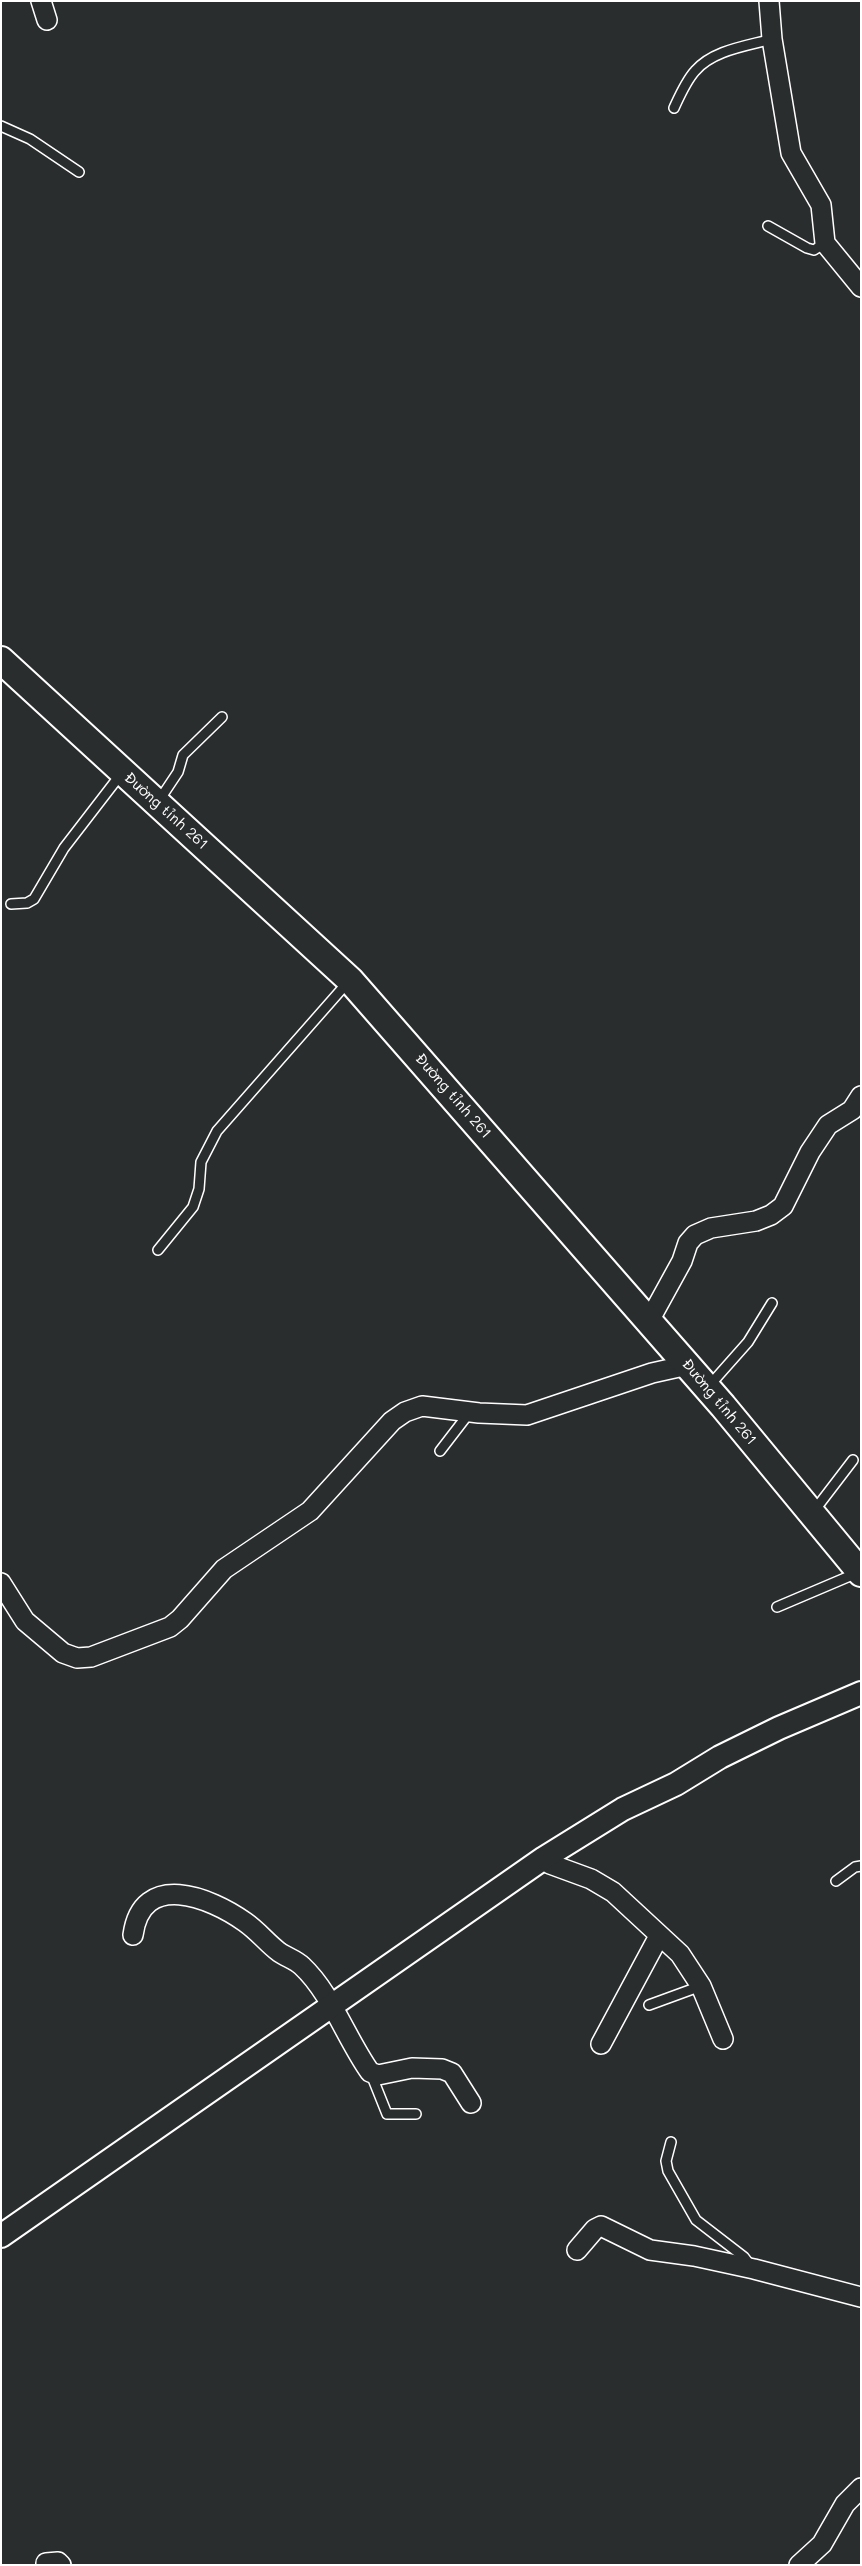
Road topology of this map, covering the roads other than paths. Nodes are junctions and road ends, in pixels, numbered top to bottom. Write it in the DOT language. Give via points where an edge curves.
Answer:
graph roads {
  1 [pos="41,1"];
  2 [pos="770,1"];
  3 [pos="47,20"];
  4 [pos="772,39"];
  5 [pos="674,108"];
  6 [pos="1,126"];
  7 [pos="79,172"];
  8 [pos="768,226"];
  9 [pos="826,243"];
  10 [pos="861,287"];
  11 [pos="2,663"];
  12 [pos="222,717"];
  13 [pos="123,771"];
  14 [pos="158,802"];
  15 [pos="11,904"];
  16 [pos="350,980"];
  17 [pos="861,1096"];
  18 [pos="158,1250"];
  19 [pos="772,1303"];
  20 [pos="649,1320"];
  21 [pos="688,1365"];
  22 [pos="708,1388"];
  23 [pos="470,1412"];
  24 [pos="440,1451"];
  25 [pos="853,1460"];
  26 [pos="813,1514"];
  27 [pos="860,1573"];
  28 [pos="2,1585"];
  29 [pos="777,1608"];
  30 [pos="861,1693"];
  31 [pos="544,1858"];
  32 [pos="861,1866"];
  33 [pos="836,1881"];
  34 [pos="133,1935"];
  35 [pos="659,1936"];
  36 [pos="702,1986"];
  37 [pos="649,2005"];
  38 [pos="332,2006"];
  39 [pos="723,2039"];
  40 [pos="601,2044"];
  41 [pos="370,2072"];
  42 [pos="471,2103"];
  43 [pos="416,2114"];
  44 [pos="671,2142"];
  45 [pos="1,2236"];
  46 [pos="577,2250"];
  47 [pos="754,2269"];
  48 [pos="861,2297"];
  49 [pos="861,2488"];
  50 [pos="799,2565"];
  1 -- 3 [label="street"];
  2 -- 4 [label="street"];
  4 -- 5 [label="lane" via="717,55 702,64 686,83"];
  4 -- 9 [label="street" via="791,153 821,204"];
  6 -- 7 [label="lane" via="30,138"];
  8 -- 9 [label="lane" via="807,248 814,250"];
  9 -- 10 [label="street"];
  11 -- 13 [label="main road, Đường tỉnh 261"];
  12 -- 14 [label="lane" via="183,755 178,772"];
  13 -- 14 [label="main road, Đường tỉnh 261"];
  13 -- 15 [label="lane" via="64,848 34,899"];
  14 -- 16 [label="main road, Đường tỉnh 261"];
  16 -- 18 [label="lane" via="217,1131 201,1162 199,1189 193,1207"];
  16 -- 20 [label="main road, Đường tỉnh 261"];
  17 -- 20 [label="street" via="852,1110 828,1125 810,1152 783,1206 771,1216 756,1221 711,1228 695,1235"];
  19 -- 22 [label="lane" via="748,1342"];
  20 -- 21 [label="main road, Đường tỉnh 261"];
  21 -- 22 [label="main road, Đường tỉnh 261"];
  21 -- 23 [label="street" via="652,1372 527,1415"];
  22 -- 26 [label="main road, Đường tỉnh 261"];
  23 -- 24 [label="lane"];
  23 -- 28 [label="street" via="422,1406 405,1412 392,1421 310,1511 224,1569 170,1627 91,1657 77,1658 63,1653 25,1621"];
  25 -- 26 [label="lane"];
  26 -- 27 [label="main road, Đường tỉnh 261"];
  27 -- 29 [label="lane"];
  30 -- 31 [label="street" via="720,1757 676,1784 623,1809"];
  31 -- 35 [label="street" via="550,1864 591,1879 613,1892"];
  31 -- 38 [label="street"];
  32 -- 33 [label="lane"];
  34 -- 38 [label="street" via="138,1917 157,1897 174,1894 200,1898 243,1920 263,1934 278,1951 302,1965"];
  35 -- 36 [label="street" via="680,1954"];
  35 -- 40 [label="street"];
  36 -- 37 [label="lane"];
  36 -- 39 [label="street"];
  38 -- 41 [label="street"];
  38 -- 45 [label="street"];
  41 -- 42 [label="street" via="378,2075 412,2068 442,2069 452,2073"];
  41 -- 43 [label="lane" via="388,2114"];
  44 -- 47 [label="lane" via="666,2152 668,2171 696,2220 744,2257"];
  46 -- 47 [label="street" via="601,2226 650,2250"];
  47 -- 48 [label="street"];
  49 -- 50 [label="street" via="845,2504 822,2544"];
}
